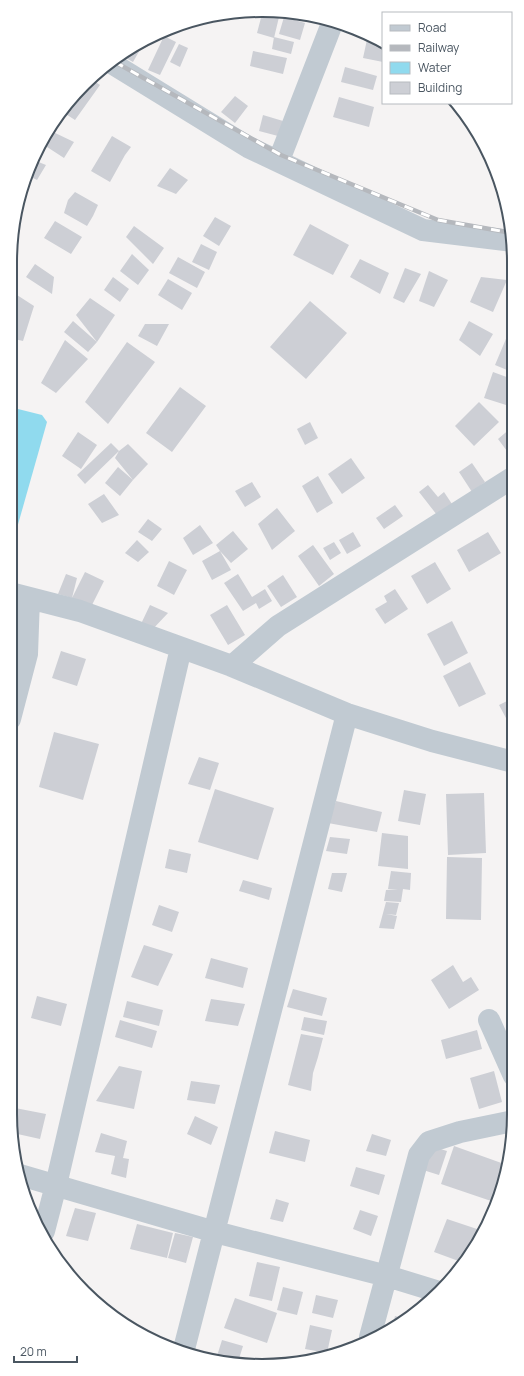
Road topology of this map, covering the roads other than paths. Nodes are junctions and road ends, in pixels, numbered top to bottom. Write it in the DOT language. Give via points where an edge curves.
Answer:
graph roads {
  1 [pos="331,27"];
  2 [pos="116,66"];
  3 [pos="278,160"];
  4 [pos="506,240"];
  5 [pos="507,481"];
  6 [pos="19,596"];
  7 [pos="181,648"];
  8 [pos="232,666"];
  9 [pos="17,694"];
  10 [pos="347,714"];
  11 [pos="507,760"];
  12 [pos="489,1020"];
  13 [pos="507,1060"];
  14 [pos="506,1122"];
  15 [pos="25,1176"];
  16 [pos="56,1185"];
  17 [pos="45,1227"];
  18 [pos="215,1232"];
  19 [pos="387,1276"];
  20 [pos="431,1291"];
  21 [pos="371,1333"];
  22 [pos="184,1346"];
  1 -- 3 [label="street"];
  2 -- 3 [label="street" via="248,147"];
  3 -- 4 [label="street" via="423,230"];
  5 -- 8 [label="street" via="278,626"];
  6 -- 7 [label="street" via="80,611"];
  6 -- 9 [label="street" via="28,654"];
  7 -- 8 [label="street"];
  7 -- 16 [label="street"];
  8 -- 10 [label="street"];
  10 -- 11 [label="street" via="432,741"];
  10 -- 18 [label="street"];
  12 -- 13 [label="street"];
  14 -- 19 [label="street" via="460,1132 429,1142 419,1155"];
  15 -- 16 [label="street"];
  16 -- 17 [label="street"];
  16 -- 18 [label="street"];
  18 -- 19 [label="street"];
  18 -- 22 [label="street"];
  19 -- 20 [label="street"];
  19 -- 21 [label="street"];
}
